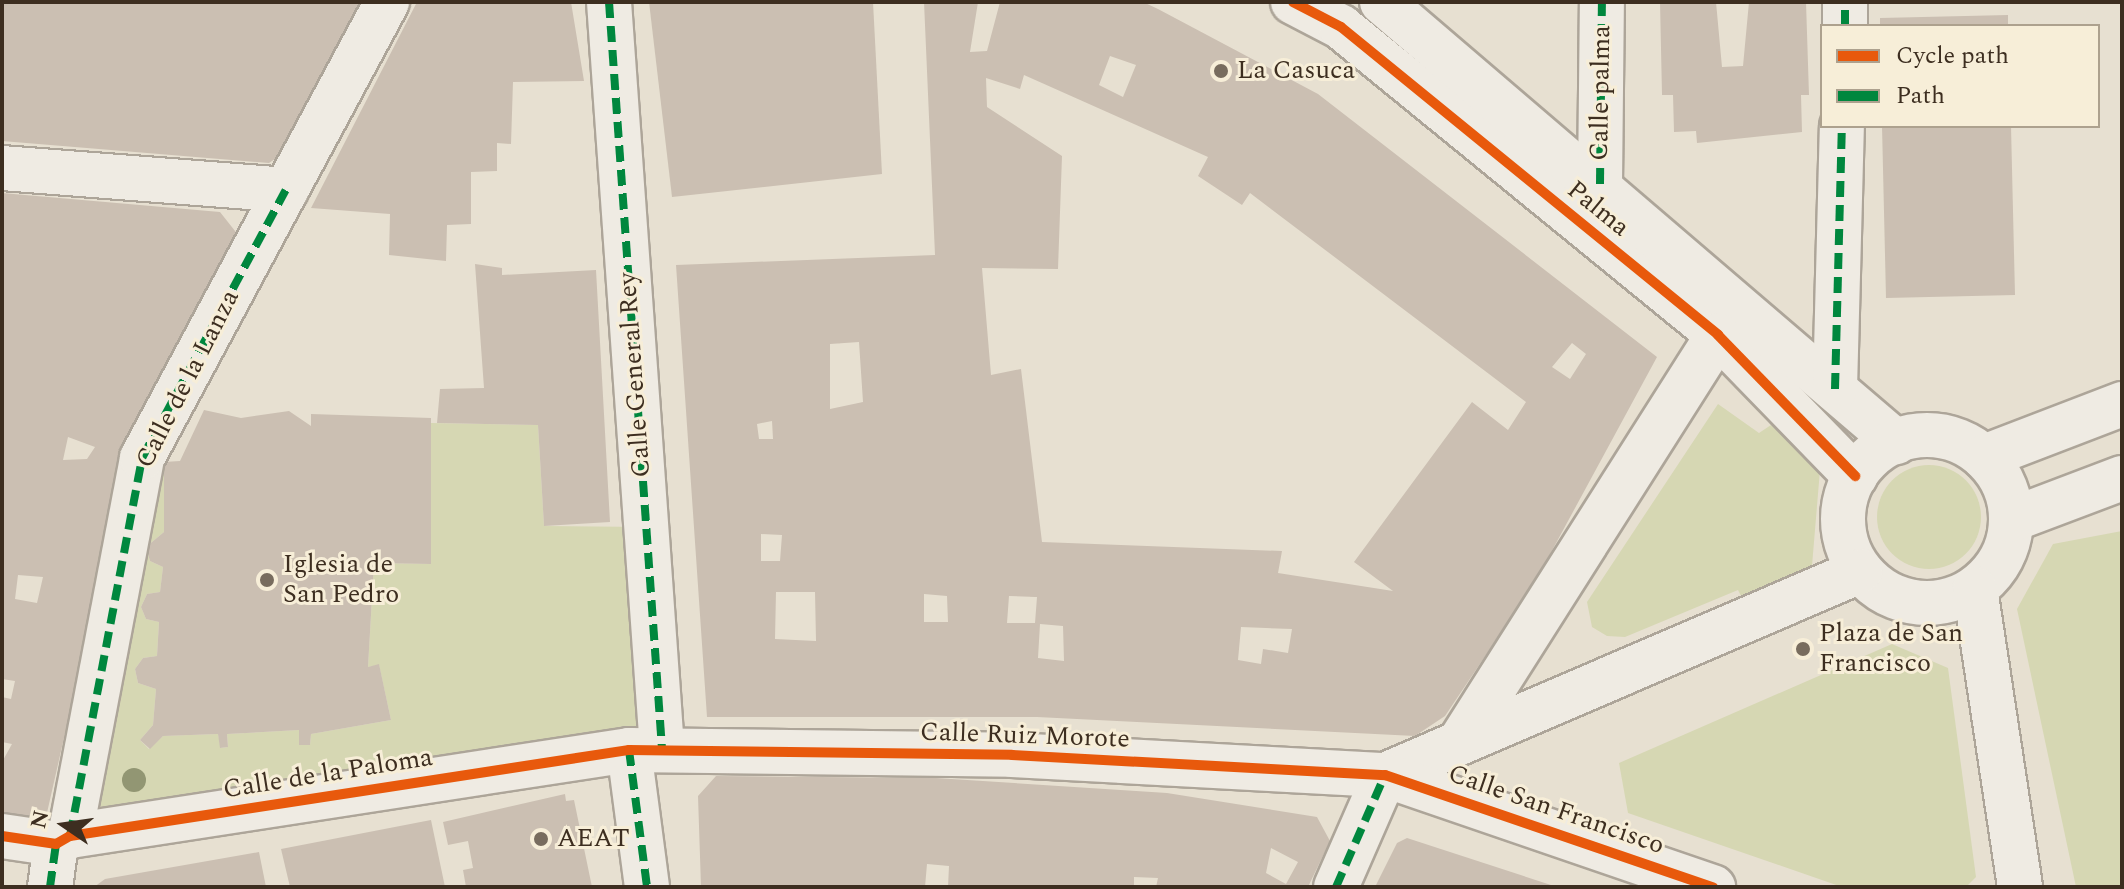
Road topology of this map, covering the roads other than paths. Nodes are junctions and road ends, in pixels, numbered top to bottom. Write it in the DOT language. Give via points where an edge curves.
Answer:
graph roads {
  1 [pos="387,2"];
  2 [pos="609,2"];
  3 [pos="1293,2"];
  4 [pos="1382,2"];
  5 [pos="1602,2"];
  6 [pos="1845,2"];
  7 [pos="1845,24"];
  8 [pos="1842,128"];
  9 [pos="2,168"];
  10 [pos="1600,184"];
  11 [pos="286,190"];
  12 [pos="1718,335"];
  13 [pos="1835,389"];
  14 [pos="2122,404"];
  15 [pos="1896,442"];
  16 [pos="1984,457"];
  17 [pos="1855,476"];
  18 [pos="2122,478"];
  19 [pos="2011,520"];
  20 [pos="1860,571"];
  21 [pos="1975,589"];
  22 [pos="1459,743"];
  23 [pos="646,750"];
  24 [pos="1385,775"];
  25 [pos="2,836"];
  26 [pos="63,840"];
  27 [pos="50,887"];
  28 [pos="647,887"];
  29 [pos="1336,887"];
  30 [pos="1713,887"];
  31 [pos="2020,887"];
  1 -- 11 [label="street, Calle de la Lanza"];
  2 -- 23 [label="street, Calle General Rey"];
  3 -- 12 [label="street, Palma" via="1341,27"];
  4 -- 10 [label="street, Palma"];
  5 -- 10 [label="street, Calle palma"];
  6 -- 7 [label="street"];
  8 -- 13 [label="street"];
  9 -- 11 [label="street"];
  10 -- 13 [label="street, Palma"];
  11 -- 26 [label="street, Calle de la Lanza" via="142,458"];
  12 -- 17 [label="street, Palma"];
  12 -- 22 [label="street"];
  13 -- 15 [label="street, Palma"];
  14 -- 16 [label="street"];
  15 -- 16 [label="street" via="1927,434"];
  15 -- 17 [label="street"];
  16 -- 19 [label="street" via="2008,496"];
  17 -- 20 [label="street" via="1843,514"];
  18 -- 19 [label="street"];
  19 -- 21 [label="street" via="1994,571"];
  20 -- 21 [label="street" via="1881,591 1913,603 1950,601"];
  20 -- 22 [label="street"];
  21 -- 31 [label="street"];
  22 -- 24 [label="street"];
  23 -- 24 [label="street, Calle Ruiz Morote" via="1012,755"];
  23 -- 26 [label="street, Calle de la Paloma"];
  23 -- 28 [label="street, Calle General Rey"];
  24 -- 29 [label="street"];
  24 -- 30 [label="street, Calle San Francisco"];
  25 -- 26 [label="street, Calle de la Paloma"];
  26 -- 27 [label="street, Calle de la Lanza"];
}
